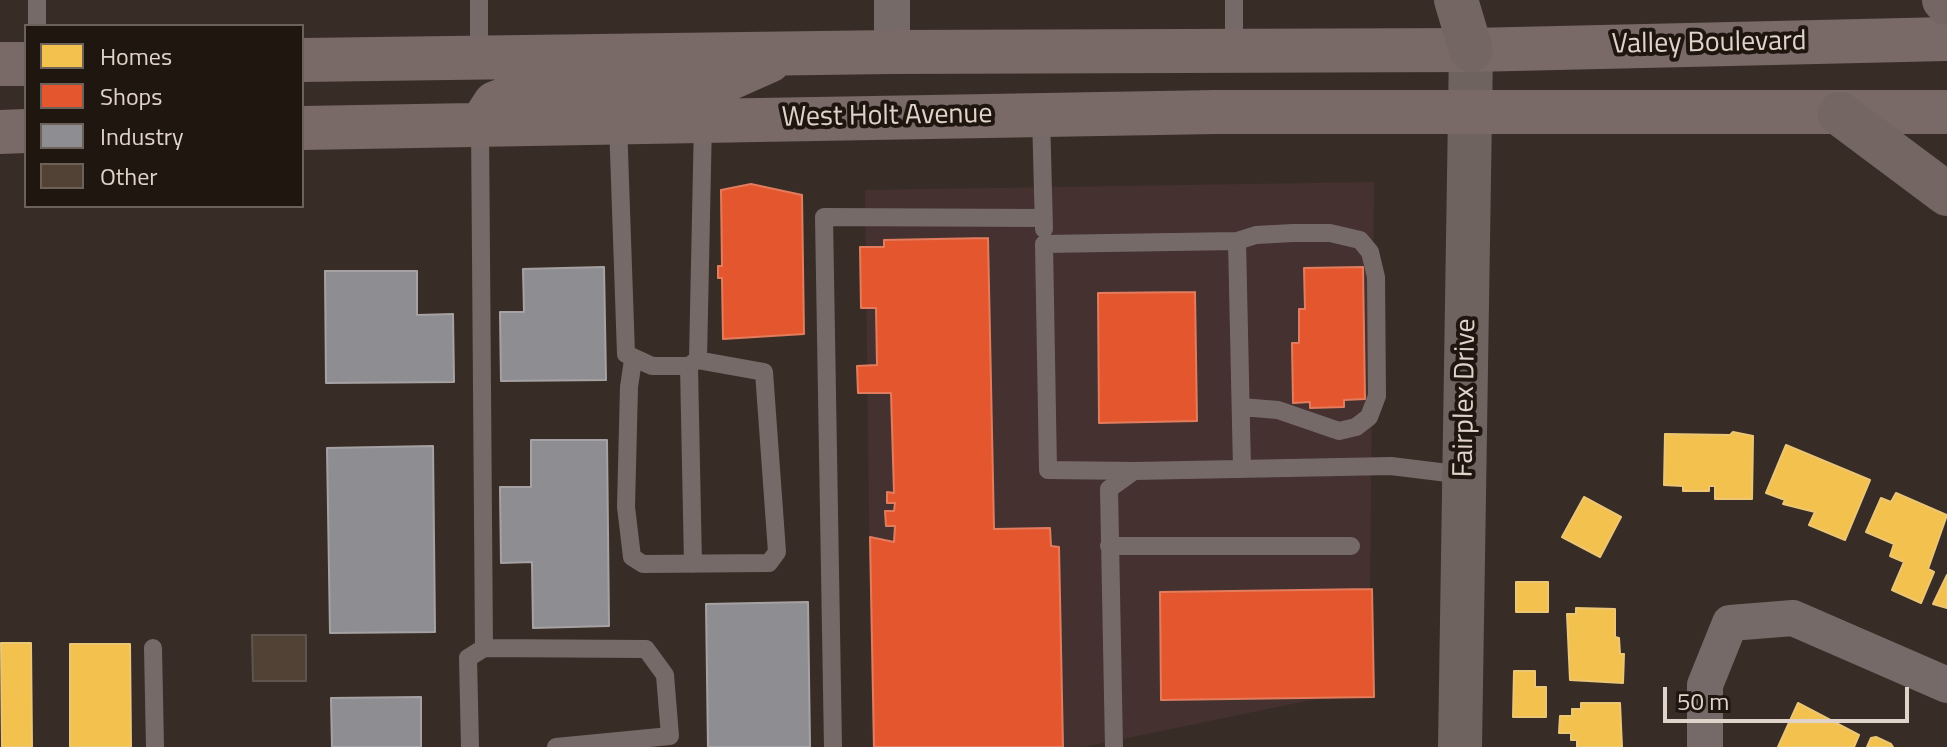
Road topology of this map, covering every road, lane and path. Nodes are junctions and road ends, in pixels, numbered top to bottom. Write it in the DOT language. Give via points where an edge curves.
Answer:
graph roads {
  1 [pos="37,0"];
  2 [pos="479,0"];
  3 [pos="892,0"];
  4 [pos="1234,0"];
  5 [pos="1456,0"];
  6 [pos="1484,0"];
  7 [pos="37,24"];
  8 [pos="1947,39"];
  9 [pos="1471,50"];
  10 [pos="1234,51"];
  11 [pos="892,52"];
  12 [pos="787,53"];
  13 [pos="479,57"];
  14 [pos="304,60"];
  15 [pos="0,64"];
  16 [pos="24,64"];
  17 [pos="1473,110"];
  18 [pos="1947,112"];
  19 [pos="1041,114"];
  20 [pos="1840,114"];
  21 [pos="703,121"];
  22 [pos="618,123"];
  23 [pos="480,126"];
  24 [pos="304,128"];
  25 [pos="24,131"];
  26 [pos="0,132"];
  27 [pos="1947,194"];
  28 [pos="1043,218"];
  29 [pos="1237,241"];
  30 [pos="1044,244"];
  31 [pos="633,360"];
  32 [pos="693,363"];
  33 [pos="1241,407"];
  34 [pos="1242,469"];
  35 [pos="1137,471"];
  36 [pos="1464,475"];
  37 [pos="1109,546"];
  38 [pos="1351,546"];
  39 [pos="693,564"];
  40 [pos="153,648"];
  41 [pos="484,648"];
  42 [pos="1947,685"];
  43 [pos="155,747"];
  44 [pos="470,747"];
  45 [pos="556,747"];
  46 [pos="833,747"];
  47 [pos="1114,747"];
  48 [pos="1460,747"];
  49 [pos="1705,747"];
  1 -- 7 [label="lane"];
  2 -- 13 [label="lane"];
  3 -- 11 [label="street"];
  4 -- 10 [label="lane"];
  5 -- 9 [label="highway"];
  6 -- 9 [label="highway"];
  8 -- 9 [label="main road, Valley Boulevard"];
  9 -- 10 [label="main road"];
  9 -- 17 [label="main road, Fairplex Drive"];
  10 -- 11 [label="main road"];
  11 -- 12 [label="main road"];
  12 -- 13 [label="main road"];
  12 -- 23 [label="main road" via="706,89 527,91 495,103"];
  13 -- 14 [label="main road"];
  15 -- 16 [label="main road"];
  17 -- 19 [label="main road, West Holt Avenue"];
  17 -- 20 [label="main road"];
  17 -- 36 [label="main road, Fairplex Drive"];
  18 -- 20 [label="main road"];
  19 -- 21 [label="main road, West Holt Avenue"];
  19 -- 28 [label="lane"];
  20 -- 27 [label="highway"];
  21 -- 22 [label="main road, West Holt Avenue"];
  21 -- 32 [label="lane"];
  22 -- 23 [label="main road, West Holt Avenue"];
  22 -- 31 [label="lane" via="625,345"];
  23 -- 24 [label="main road, West Holt Avenue"];
  23 -- 41 [label="lane"];
  25 -- 26 [label="main road"];
  28 -- 30 [label="lane"];
  28 -- 46 [label="lane" via="824,217"];
  29 -- 30 [label="lane"];
  29 -- 33 [label="lane"];
  29 -- 33 [label="lane" via="1293,233 1360,240 1370,252 1376,277 1377,396 1369,417 1339,431 1278,410"];
  30 -- 35 [label="lane" via="1048,470"];
  31 -- 32 [label="lane" via="652,366"];
  31 -- 39 [label="lane" via="626,507 632,557 643,564"];
  32 -- 39 [label="lane"];
  32 -- 39 [label="lane" via="759,369 766,375 777,552 769,563"];
  33 -- 34 [label="lane"];
  34 -- 35 [label="lane"];
  34 -- 36 [label="lane" via="1391,466"];
  35 -- 37 [label="lane" via="1109,489"];
  36 -- 48 [label="main road, Fairplex Drive"];
  37 -- 38 [label="lane"];
  37 -- 47 [label="lane"];
  40 -- 43 [label="lane"];
  41 -- 44 [label="lane" via="468,658"];
  41 -- 45 [label="lane" via="646,649 665,675 670,736"];
  42 -- 49 [label="street" via="1793,618 1730,623 1705,685"];
}
